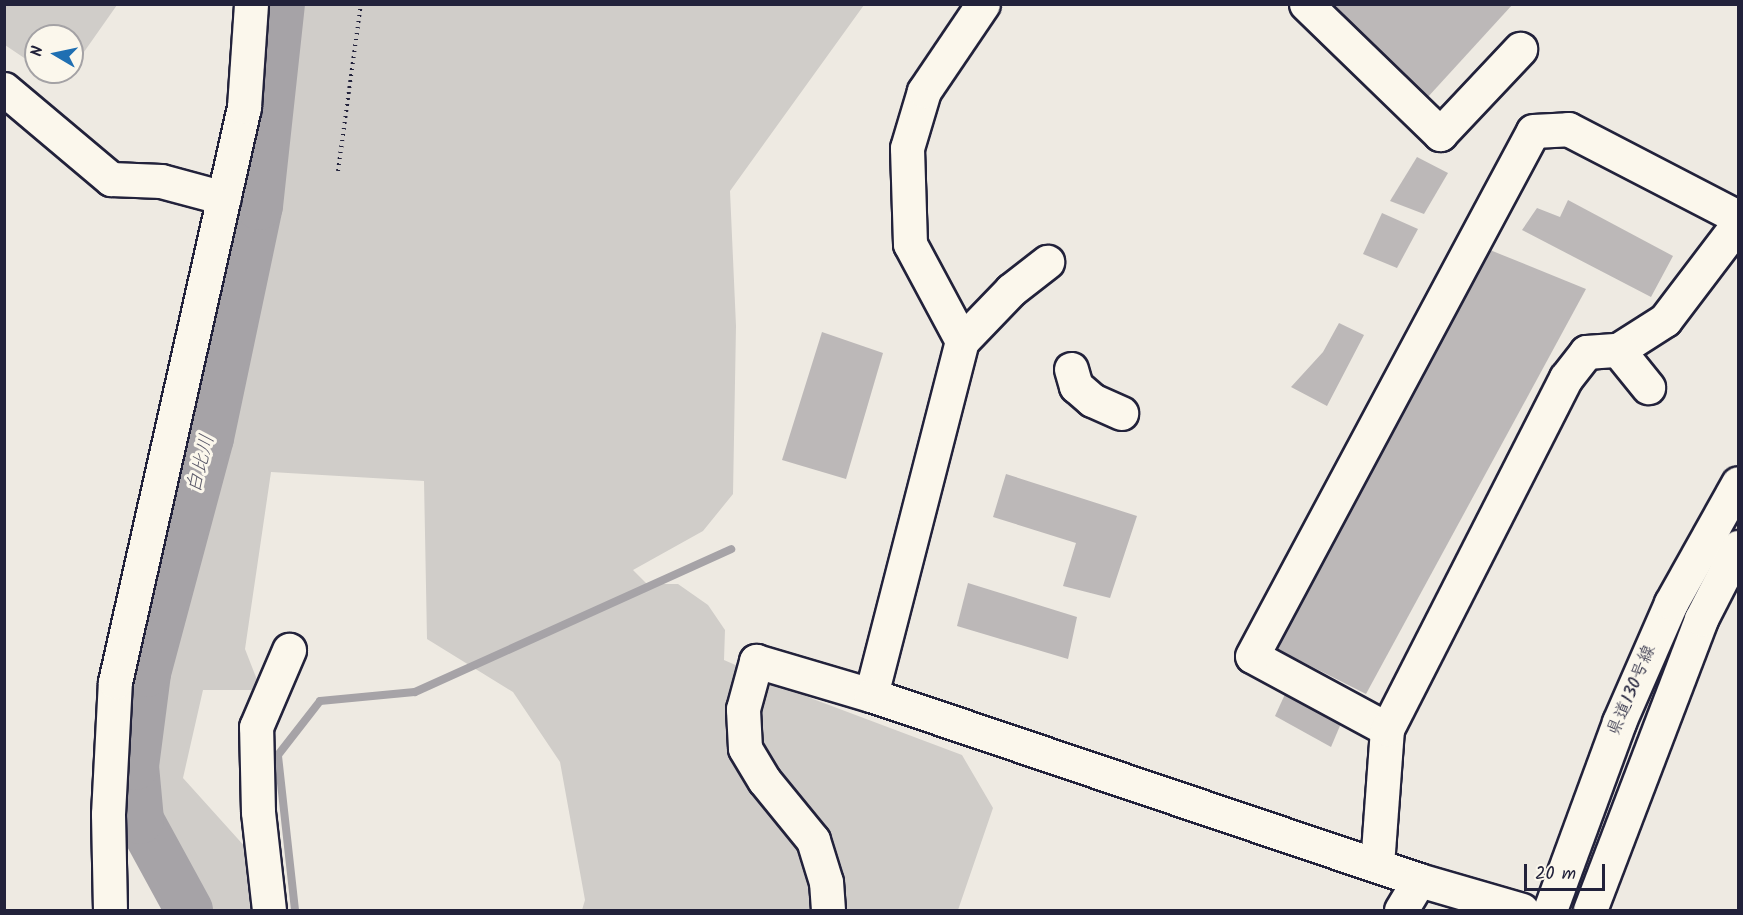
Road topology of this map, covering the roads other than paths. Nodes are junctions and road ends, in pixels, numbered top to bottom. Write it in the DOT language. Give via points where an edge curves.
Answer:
graph roads {
  1 [pos="251,4"];
  2 [pos="983,4"];
  3 [pos="1306,4"];
  4 [pos="1520,49"];
  5 [pos="4,89"];
  6 [pos="224,198"];
  7 [pos="1738,217"];
  8 [pos="1738,224"];
  9 [pos="1047,262"];
  10 [pos="962,341"];
  11 [pos="1618,350"];
  12 [pos="1071,369"];
  13 [pos="1648,387"];
  14 [pos="1121,413"];
  15 [pos="1738,483"];
  16 [pos="1738,547"];
  17 [pos="289,650"];
  18 [pos="871,695"];
  19 [pos="1387,729"];
  20 [pos="1377,865"];
  21 [pos="1419,880"];
  22 [pos="110,910"];
  23 [pos="269,910"];
  24 [pos="828,910"];
  25 [pos="1401,910"];
  26 [pos="1522,910"];
  27 [pos="1550,910"];
  28 [pos="1590,910"];
  1 -- 6 [label="street" via="244,107"];
  2 -- 10 [label="street" via="924,91 907,148 910,244"];
  3 -- 4 [label="street" via="1440,134"];
  5 -- 6 [label="street" via="111,179 162,181"];
  6 -- 22 [label="street" via="115,682 108,814"];
  7 -- 19 [label="street" via="1568,129 1533,131 1252,656"];
  8 -- 11 [label="street" via="1665,320"];
  9 -- 10 [label="street" via="1011,290"];
  10 -- 18 [label="street"];
  11 -- 13 [label="street"];
  11 -- 19 [label="street" via="1586,352 1566,378"];
  12 -- 14 [label="street" via="1076,386 1092,400"];
  15 -- 27 [label="street, 県道130号線" via="1666,614 1619,722"];
  16 -- 28 [label="street, 県道130号線" via="1701,619"];
  17 -- 23 [label="street" via="256,727 258,812"];
  18 -- 20 [label="street"];
  18 -- 24 [label="street" via="756,661 744,709 745,748 764,780 813,840 826,882"];
  19 -- 20 [label="street"];
  20 -- 21 [label="street"];
  21 -- 25 [label="street"];
  21 -- 26 [label="street"];
}
